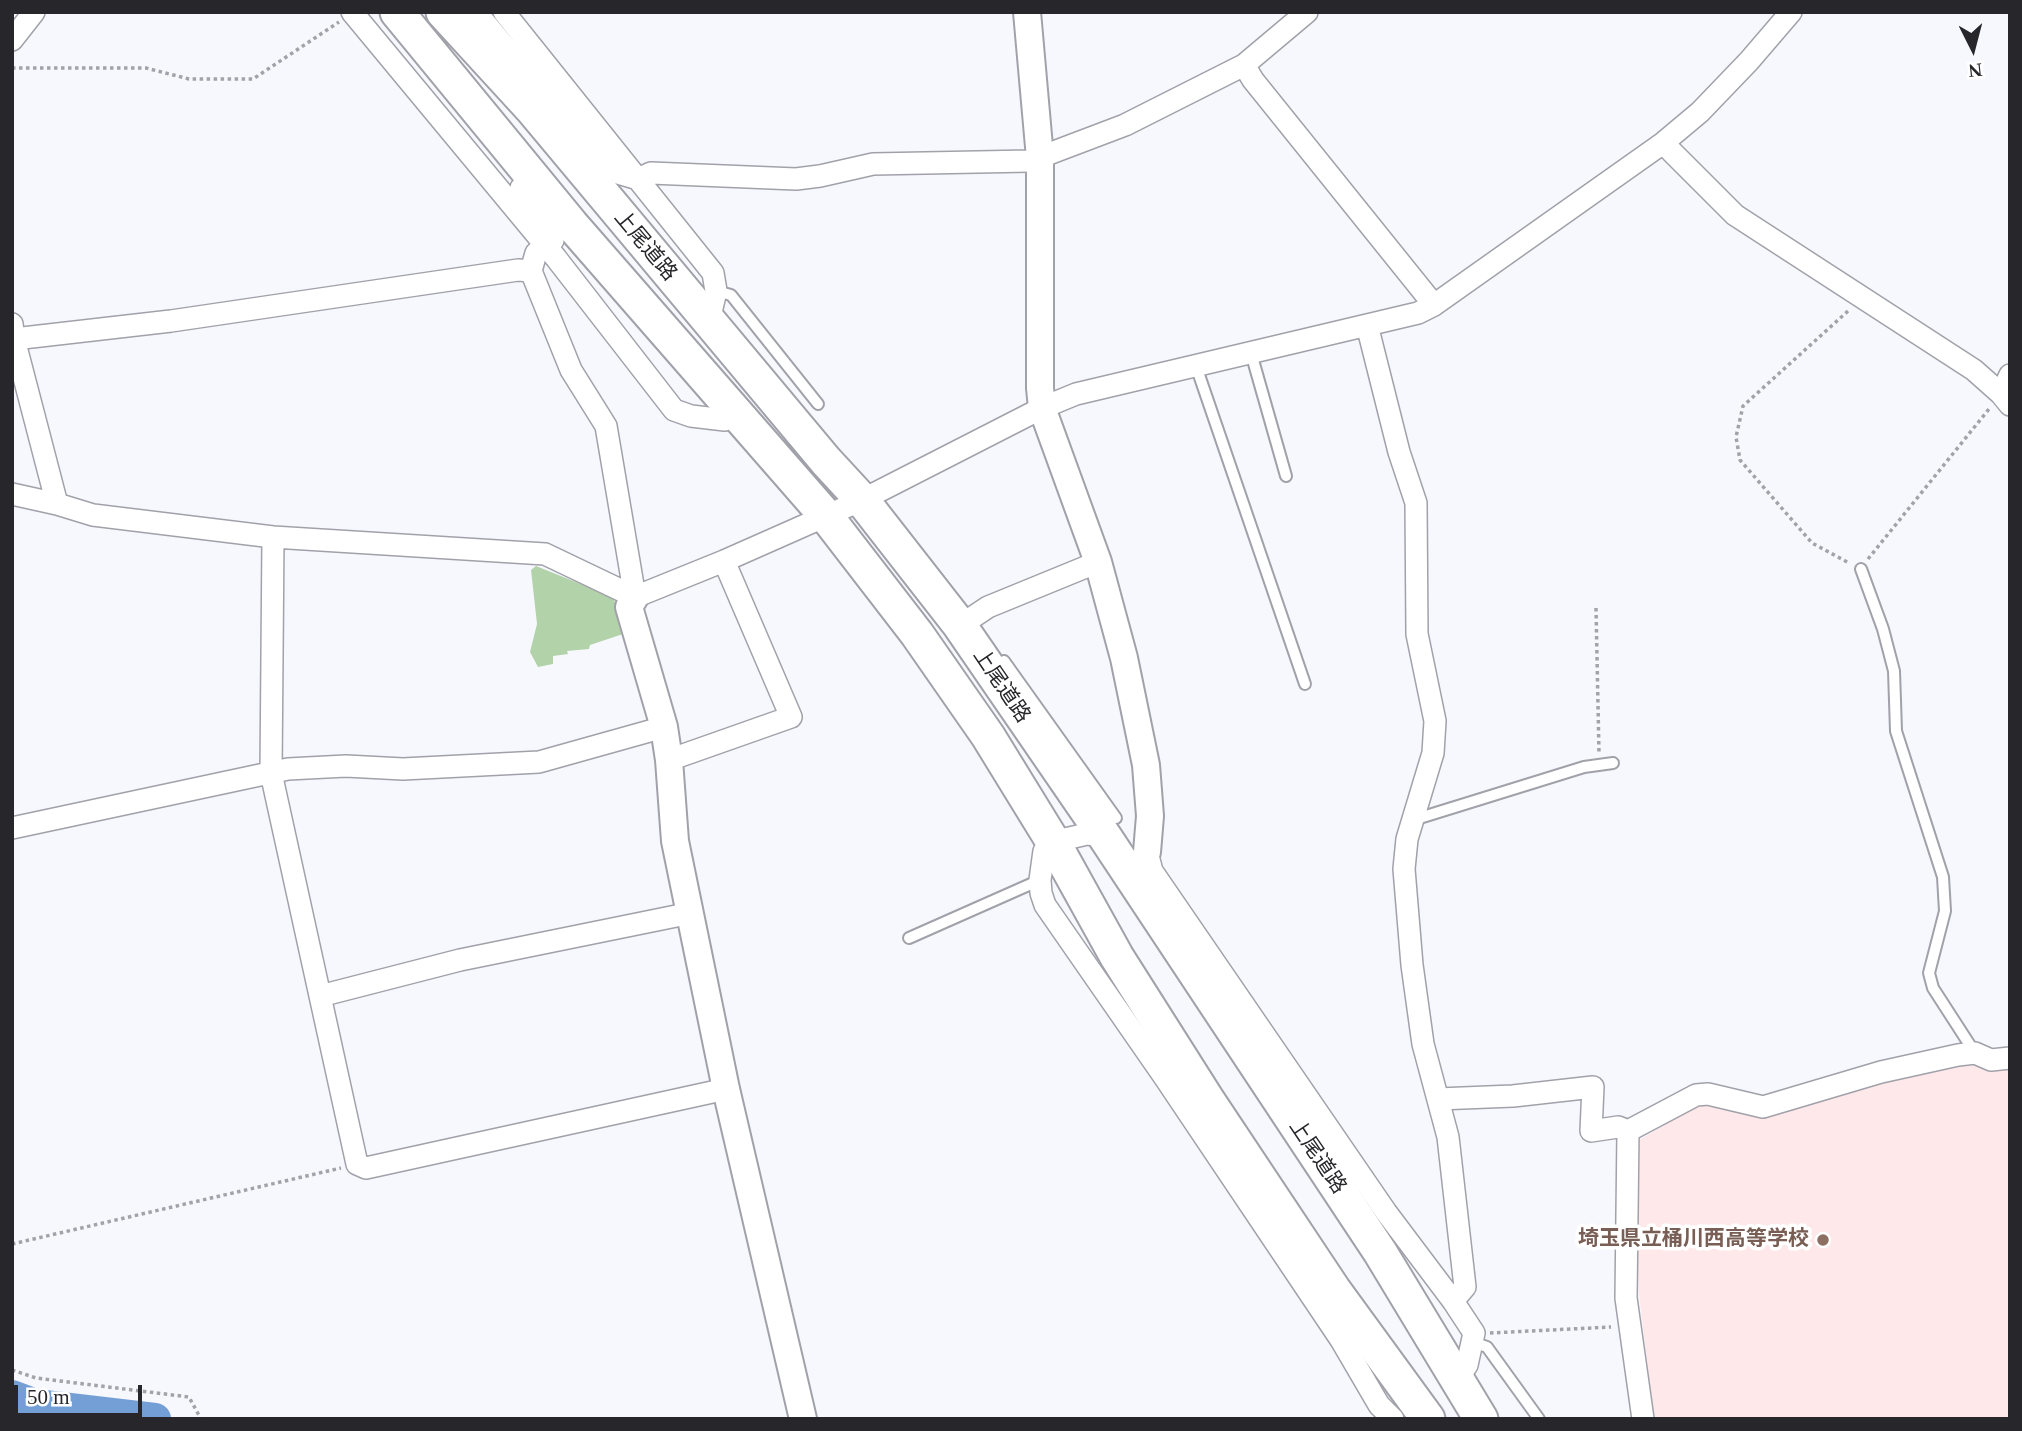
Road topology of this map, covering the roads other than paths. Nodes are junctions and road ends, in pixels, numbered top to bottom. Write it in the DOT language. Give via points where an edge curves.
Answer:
graph roads {
  1 [pos="34,12"];
  2 [pos="397,12"];
  3 [pos="443,12"];
  4 [pos="477,12"];
  5 [pos="504,12"];
  6 [pos="1027,12"];
  7 [pos="1307,12"];
  8 [pos="1791,12"];
  9 [pos="352,13"];
  10 [pos="12,40"];
  11 [pos="1244,65"];
  12 [pos="468,111"];
  13 [pos="1663,143"];
  14 [pos="1040,158"];
  15 [pos="638,179"];
  16 [pos="545,246"];
  17 [pos="531,271"];
  18 [pos="1434,305"];
  19 [pos="712,306"];
  20 [pos="1367,325"];
  21 [pos="13,332"];
  22 [pos="1251,353"];
  23 [pos="1196,366"];
  24 [pos="2007,391"];
  25 [pos="818,404"];
  26 [pos="1042,408"];
  27 [pos="738,415"];
  28 [pos="1286,476"];
  29 [pos="12,494"];
  30 [pos="862,500"];
  31 [pos="57,504"];
  32 [pos="826,516"];
  33 [pos="273,537"];
  34 [pos="724,561"];
  35 [pos="1098,562"];
  36 [pos="1861,569"];
  37 [pos="635,597"];
  38 [pos="969,623"];
  39 [pos="996,650"];
  40 [pos="1305,684"];
  41 [pos="664,727"];
  42 [pos="669,760"];
  43 [pos="1613,763"];
  44 [pos="271,773"];
  45 [pos="1413,820"];
  46 [pos="12,828"];
  47 [pos="1110,828"];
  48 [pos="1054,842"];
  49 [pos="1147,852"];
  50 [pos="1040,880"];
  51 [pos="691,912"];
  52 [pos="909,938"];
  53 [pos="320,996"];
  54 [pos="1975,1053"];
  55 [pos="2010,1058"];
  56 [pos="726,1089"];
  57 [pos="1438,1099"];
  58 [pos="1628,1131"];
  59 [pos="1453,1301"];
  60 [pos="1473,1337"];
  61 [pos="1458,1378"];
  62 [pos="803,1419"];
  63 [pos="1393,1419"];
  64 [pos="1428,1419"];
  65 [pos="1482,1419"];
  66 [pos="1539,1419"];
  67 [pos="1643,1419"];
  1 -- 10 [label="street"];
  2 -- 27 [label="highway, 上尾道路" via="572,225"];
  3 -- 19 [label="highway, 上尾道路"];
  4 -- 15 [label="street" via="517,70 599,160 611,171"];
  5 -- 15 [label="street"];
  6 -- 14 [label="street"];
  7 -- 11 [label="street"];
  8 -- 13 [label="street" via="1700,112"];
  9 -- 16 [label="street"];
  11 -- 14 [label="street" via="1125,125"];
  11 -- 18 [label="street"];
  12 -- 16 [label="street" via="462,115 554,229 553,240"];
  13 -- 18 [label="street"];
  13 -- 24 [label="street" via="1735,215"];
  14 -- 15 [label="street" via="873,164 796,179 651,173"];
  14 -- 26 [label="street"];
  15 -- 19 [label="street" via="713,272"];
  16 -- 17 [label="street" via="536,253"];
  16 -- 27 [label="street" via="674,410 725,420"];
  17 -- 21 [label="street" via="171,321"];
  17 -- 37 [label="street" via="571,370 606,426"];
  18 -- 20 [label="street"];
  19 -- 25 [label="lane" via="731,295"];
  19 -- 30 [label="highway, 上尾道路" via="826,461"];
  20 -- 22 [label="street"];
  20 -- 45 [label="street" via="1416,503 1417,634 1435,721 1433,753"];
  21 -- 31 [label="street"];
  22 -- 23 [label="street"];
  22 -- 28 [label="lane"];
  23 -- 26 [label="street" via="1076,394"];
  23 -- 40 [label="lane"];
  26 -- 30 [label="street"];
  26 -- 35 [label="street"];
  27 -- 32 [label="highway, 上尾道路"];
  29 -- 31 [label="street"];
  30 -- 32 [label="street"];
  30 -- 38 [label="highway, 上尾道路"];
  31 -- 33 [label="street" via="93,515"];
  32 -- 34 [label="street"];
  32 -- 48 [label="highway, 上尾道路" via="918,634"];
  33 -- 37 [label="street" via="545,554"];
  33 -- 44 [label="street"];
  34 -- 37 [label="street"];
  34 -- 42 [label="street" via="791,717"];
  35 -- 38 [label="street" via="988,607"];
  35 -- 49 [label="street" via="1146,765"];
  36 -- 54 [label="lane" via="1894,671 1896,731 1944,877 1945,911 1929,973 1933,988"];
  37 -- 41 [label="street" via="629,607"];
  38 -- 47 [label="highway, 上尾道路"];
  39 -- 47 [label="lane"];
  41 -- 42 [label="street"];
  41 -- 44 [label="street" via="539,762"];
  42 -- 51 [label="street" via="675,841"];
  43 -- 45 [label="lane" via="1584,767"];
  44 -- 46 [label="street"];
  44 -- 53 [label="street"];
  45 -- 57 [label="street" via="1404,869 1407,911 1423,1044"];
  47 -- 48 [label="street"];
  47 -- 61 [label="highway, 上尾道路"];
  48 -- 50 [label="street" via="1044,850"];
  48 -- 64 [label="highway, 上尾道路" via="1117,957 1207,1100 1334,1290"];
  49 -- 59 [label="street" via="1152,871 1386,1212"];
  50 -- 52 [label="lane"];
  50 -- 63 [label="street" via="1045,905 1341,1340 1379,1405"];
  51 -- 53 [label="street" via="460,960"];
  51 -- 56 [label="street"];
  53 -- 56 [label="street" via="357,1164 366,1168"];
  54 -- 55 [label="street" via="1991,1060"];
  54 -- 58 [label="street" via="1881,1072 1763,1107 1696,1095"];
  56 -- 62 [label="street"];
  57 -- 58 [label="street" via="1593,1087 1591,1131 1618,1127"];
  57 -- 59 [label="street" via="1448,1137 1465,1287"];
  58 -- 67 [label="street" via="1626,1298"];
  59 -- 60 [label="street"];
  60 -- 61 [label="street" via="1467,1365"];
  60 -- 66 [label="lane" via="1487,1347"];
  61 -- 65 [label="highway, 上尾道路"];
}
